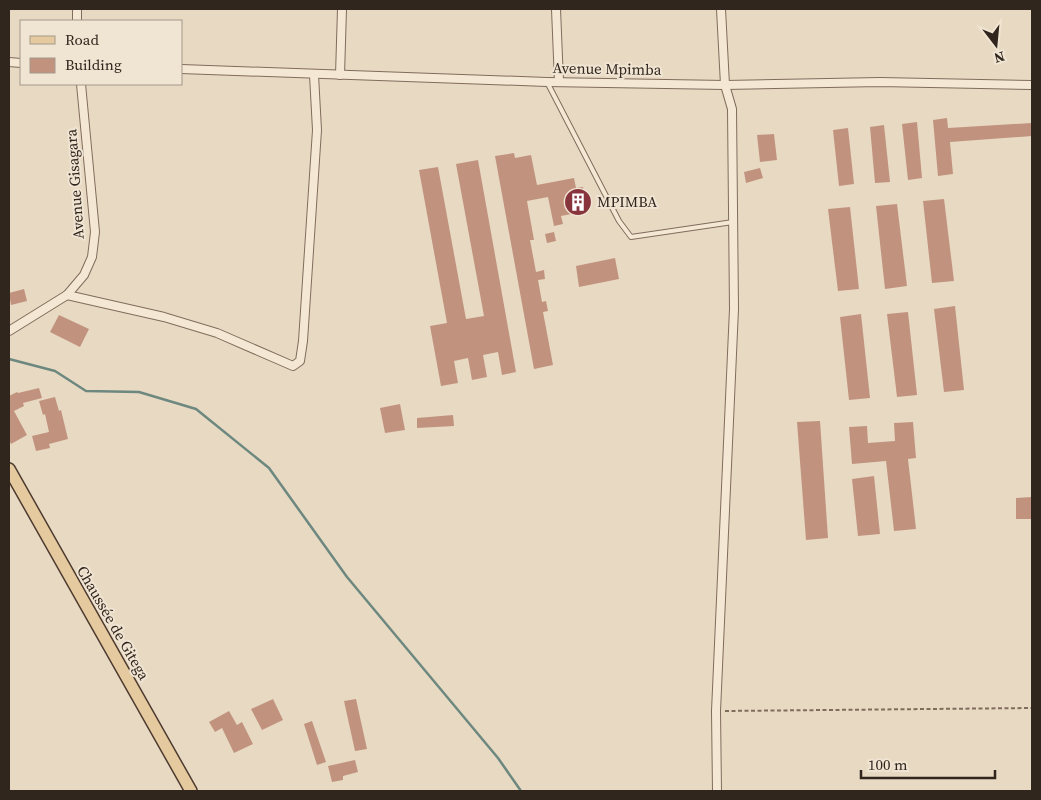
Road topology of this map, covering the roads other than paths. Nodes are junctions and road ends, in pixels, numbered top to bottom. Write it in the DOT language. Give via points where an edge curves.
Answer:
graph roads {
  1 [pos="342,9"];
  2 [pos="556,9"];
  3 [pos="722,9"];
  4 [pos="182,69"];
  5 [pos="314,75"];
  6 [pos="340,75"];
  7 [pos="547,82"];
  8 [pos="559,82"];
  9 [pos="81,85"];
  10 [pos="1032,85"];
  11 [pos="725,86"];
  12 [pos="733,222"];
  13 [pos="68,295"];
  14 [pos="9,331"];
  15 [pos="9,469"];
  16 [pos="191,791"];
  17 [pos="717,791"];
  1 -- 6 [label="street"];
  2 -- 8 [label="street"];
  3 -- 11 [label="street"];
  4 -- 5 [label="street, Avenue Mpimba"];
  5 -- 6 [label="street, Avenue Mpimba"];
  5 -- 13 [label="street" via="317,130 304,341 300,361 293,366 217,333"];
  6 -- 7 [label="street, Avenue Mpimba"];
  7 -- 8 [label="street, Avenue Mpimba"];
  7 -- 12 [label="lane" via="619,221 631,237"];
  8 -- 11 [label="street, Avenue Mpimba"];
  9 -- 13 [label="street, Avenue Gisagara" via="95,232 92,257 84,275"];
  10 -- 11 [label="street, Avenue Mpimba" via="880,82"];
  11 -- 12 [label="street" via="732,109"];
  12 -- 17 [label="street" via="734,309 716,711"];
  13 -- 14 [label="street, Avenue Gisagara"];
  15 -- 16 [label="main road, Chaussée de Gitega"];
}
